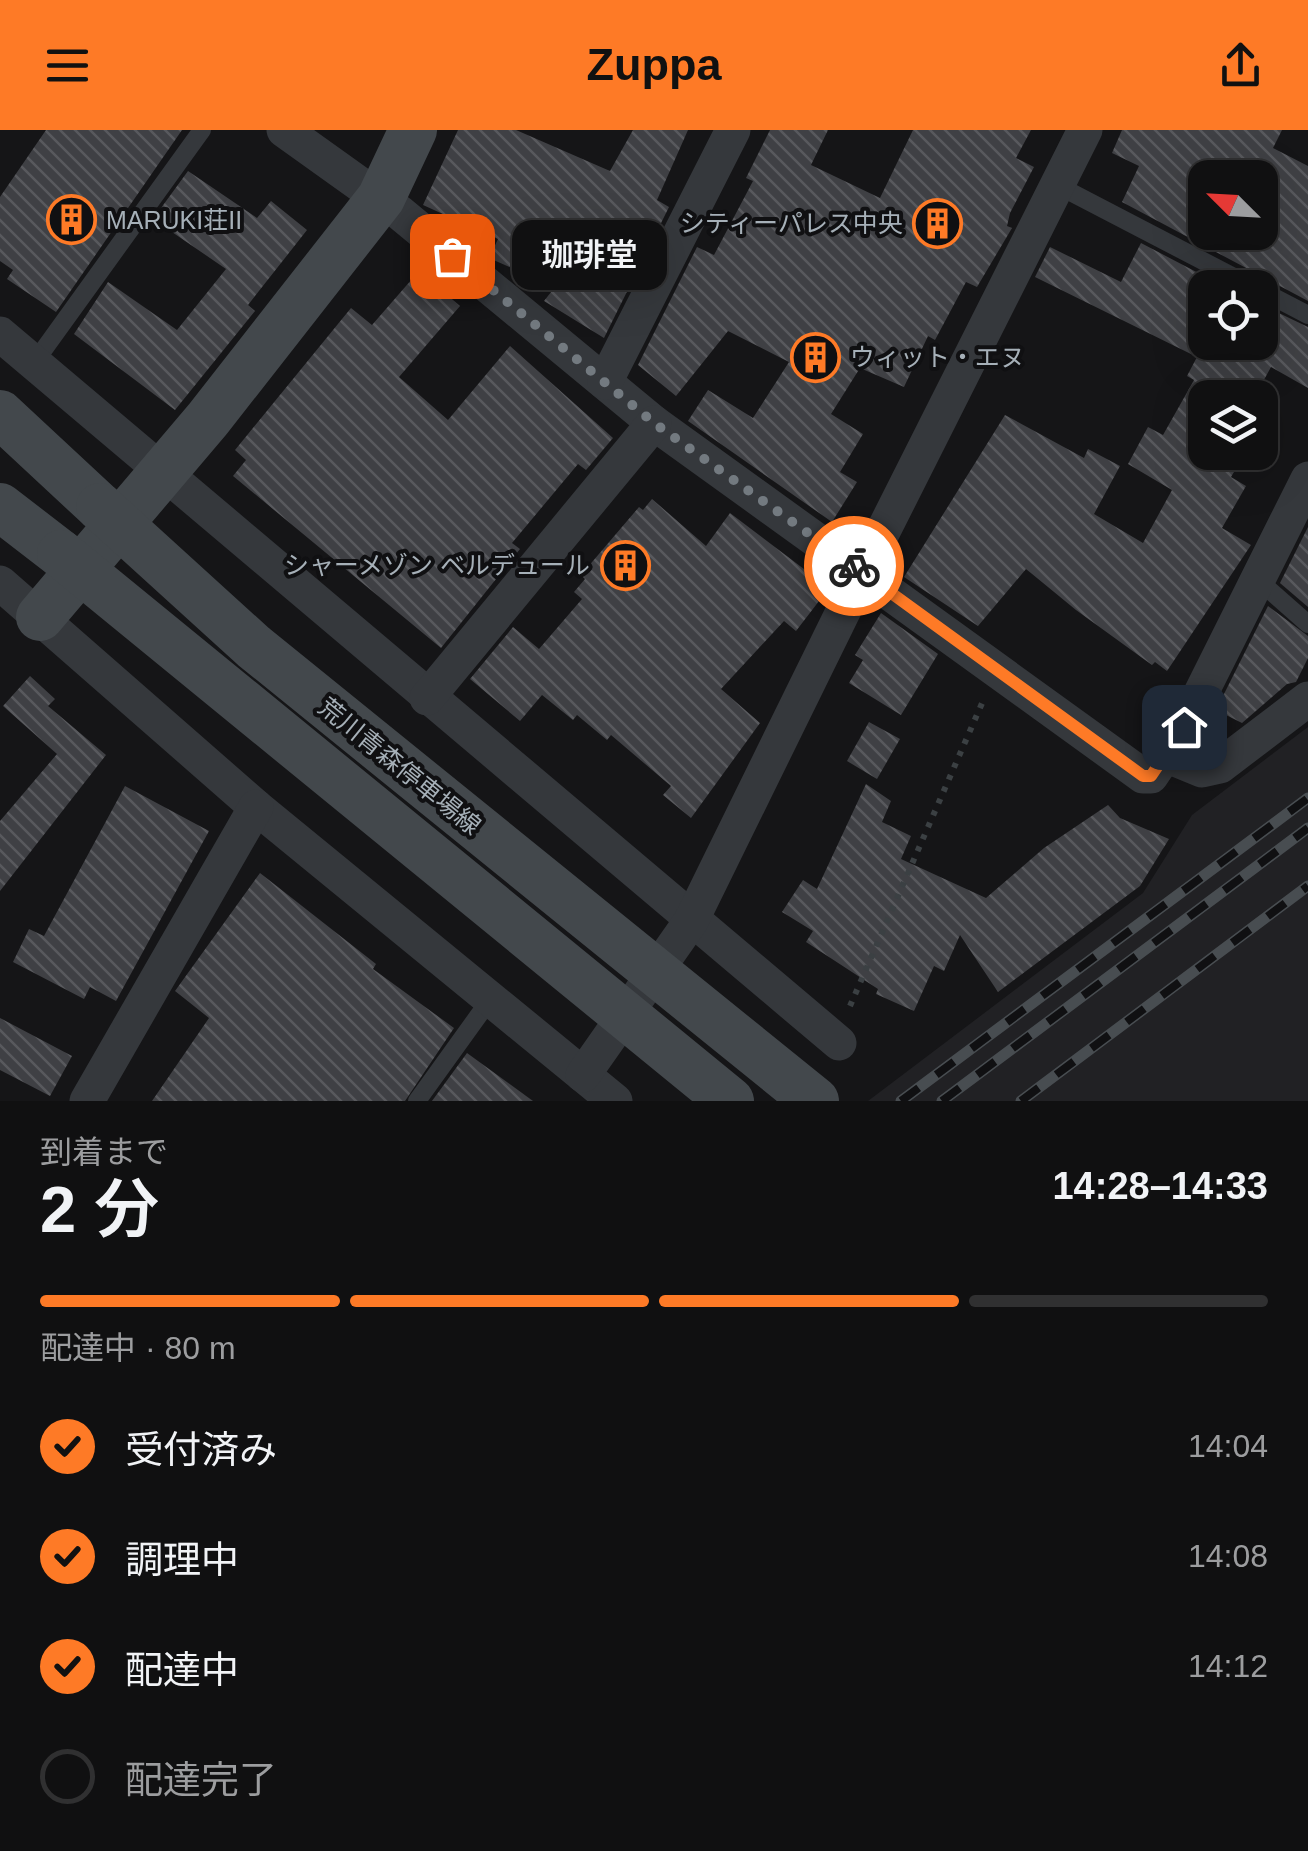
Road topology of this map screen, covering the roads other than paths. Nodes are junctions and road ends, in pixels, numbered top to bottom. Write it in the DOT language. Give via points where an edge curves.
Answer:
graph roads {
  1 [pos="202,130"];
  2 [pos="284,130"];
  3 [pos="412,130"];
  4 [pos="733,130"];
  5 [pos="1086,130"];
  6 [pos="1058,185"];
  7 [pos="381,198"];
  8 [pos="1221,270"];
  9 [pos="1278,300"];
  10 [pos="1308,315"];
  11 [pos="0,334"];
  12 [pos="34,362"];
  13 [pos="605,382"];
  14 [pos="0,414"];
  15 [pos="654,423"];
  16 [pos="164,472"];
  17 [pos="1308,480"];
  18 [pos="0,507"];
  19 [pos="862,572"];
  20 [pos="1258,579"];
  21 [pos="0,583"];
  22 [pos="40,616"];
  23 [pos="1308,624"];
  24 [pos="427,698"];
  25 [pos="1308,698"];
  26 [pos="1168,756"];
  27 [pos="256,807"];
  28 [pos="691,921"];
  29 [pos="489,1001"];
  30 [pos="835,1040"];
  31 [pos="583,1075"];
  32 [pos="87,1101"];
  33 [pos="417,1101"];
  34 [pos="614,1101"];
  35 [pos="730,1101"];
  36 [pos="814,1101"];
  1 -- 12 [label="lane"];
  2 -- 7 [label="street"];
  3 -- 7 [label="main road"];
  4 -- 13 [label="street"];
  5 -- 6 [label="street"];
  6 -- 8 [label="lane"];
  6 -- 19 [label="street"];
  7 -- 13 [label="street"];
  7 -- 16 [label="main road"];
  9 -- 10 [label="lane"];
  11 -- 12 [label="street"];
  12 -- 16 [label="street"];
  13 -- 15 [label="street"];
  14 -- 36 [label="main road, 荒川青森停車場線, bridge" via="254,647"];
  15 -- 19 [label="street"];
  15 -- 24 [label="street"];
  16 -- 22 [label="main road"];
  16 -- 24 [label="street"];
  17 -- 20 [label="street"];
  18 -- 35 [label="main road, 荒川青森停車場線, bridge"];
  19 -- 26 [label="street" via="1143,776"];
  19 -- 28 [label="street"];
  20 -- 23 [label="lane"];
  20 -- 26 [label="street"];
  21 -- 22 [label="street"];
  22 -- 27 [label="street"];
  24 -- 28 [label="street"];
  25 -- 26 [label="street" via="1220,766 1202,770"];
  27 -- 29 [label="street"];
  27 -- 32 [label="street"];
  28 -- 30 [label="street"];
  28 -- 31 [label="street"];
  29 -- 31 [label="street"];
  29 -- 33 [label="lane"];
  31 -- 34 [label="street"];
}
